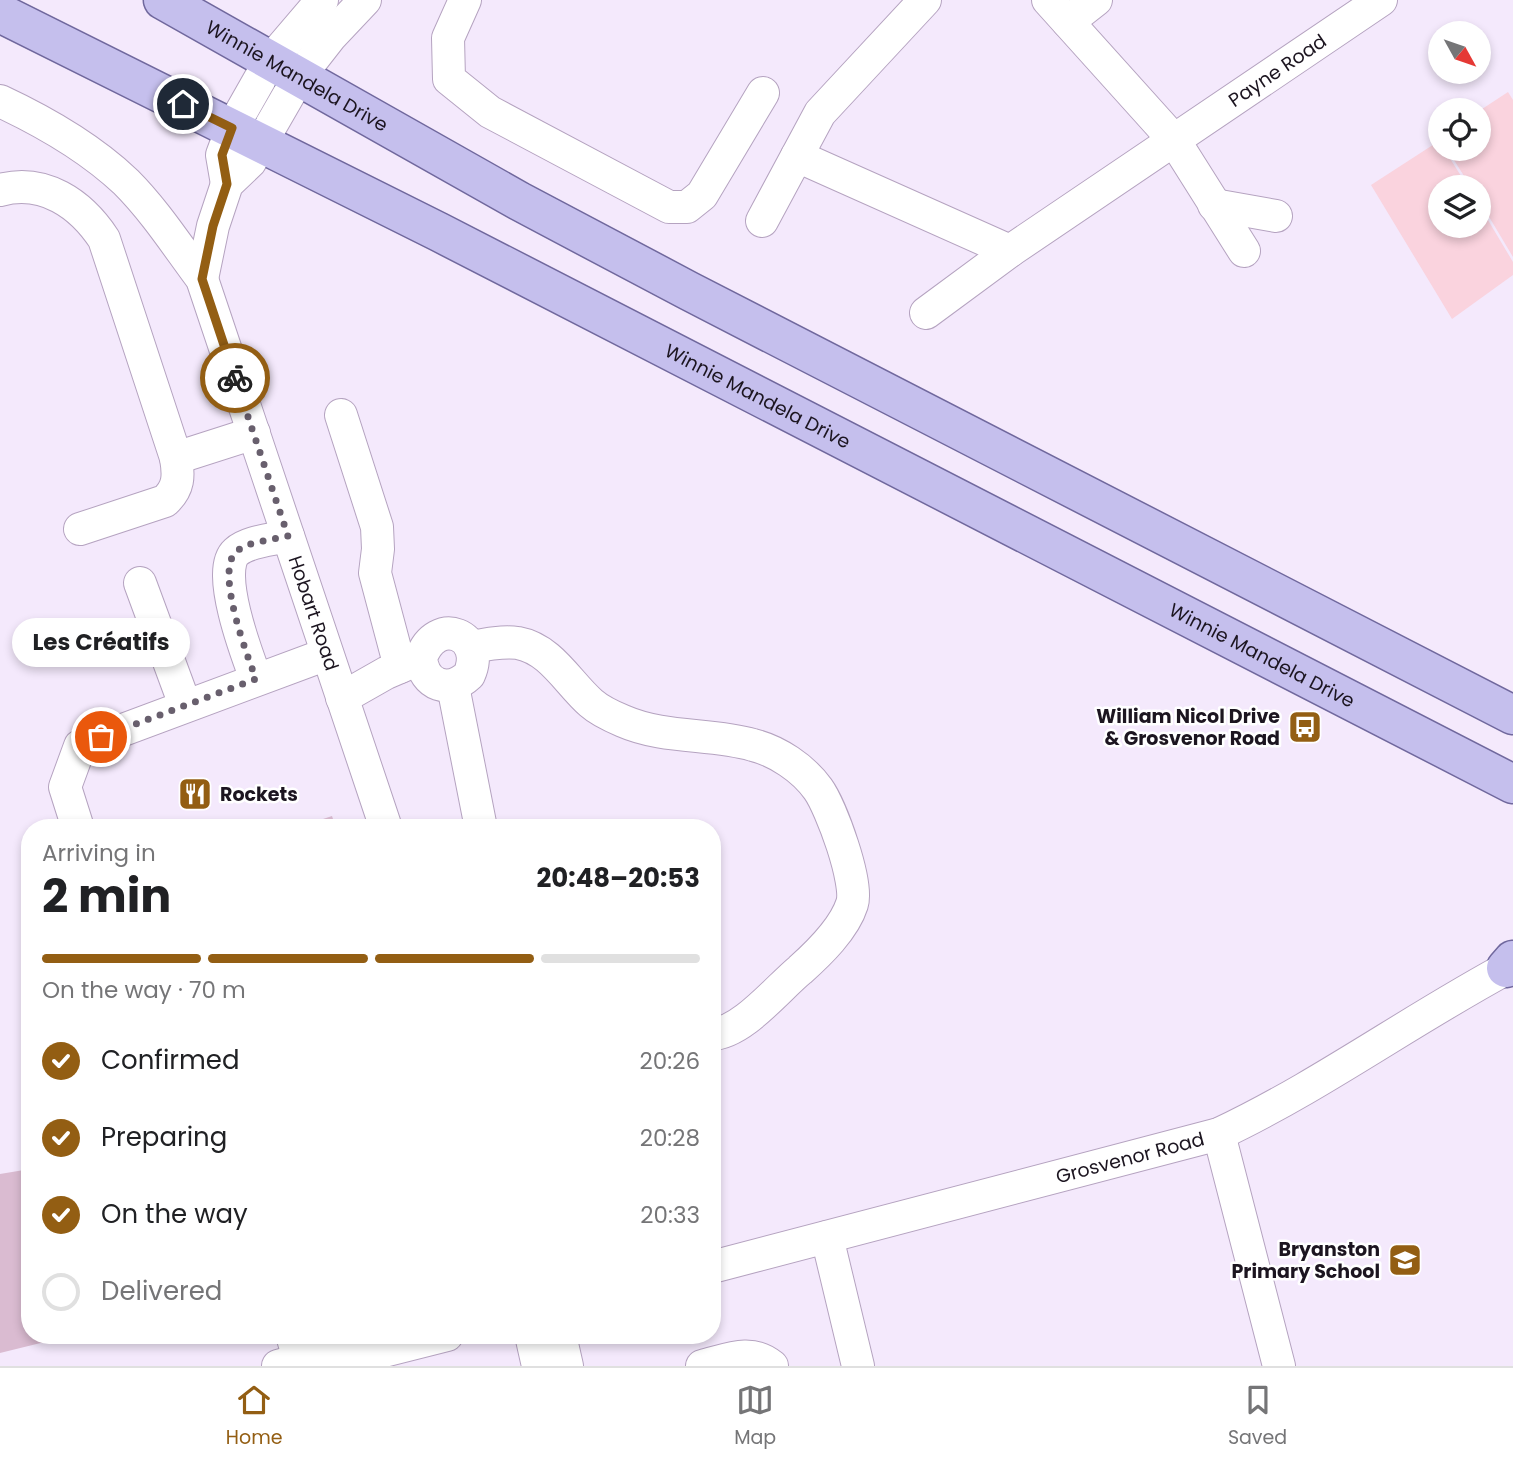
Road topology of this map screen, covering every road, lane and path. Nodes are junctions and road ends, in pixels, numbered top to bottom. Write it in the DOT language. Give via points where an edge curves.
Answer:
graph roads {
  1 [pos="163,0"];
  2 [pos="322,0"];
  3 [pos="365,0"];
  4 [pos="465,0"];
  5 [pos="925,0"];
  6 [pos="1096,0"];
  7 [pos="1381,0"];
  8 [pos="1058,11"];
  9 [pos="0,13"];
  10 [pos="285,69"];
  11 [pos="763,93"];
  12 [pos="0,100"];
  13 [pos="246,136"];
  14 [pos="1174,141"];
  15 [pos="797,156"];
  16 [pos="0,190"];
  17 [pos="1214,205"];
  18 [pos="1276,216"];
  19 [pos="762,221"];
  20 [pos="1010,251"];
  21 [pos="1244,251"];
  22 [pos="202,279"];
  23 [pos="926,313"];
  24 [pos="341,415"];
  25 [pos="254,433"];
  26 [pos="176,458"];
  27 [pos="80,529"];
  28 [pos="288,536"];
  29 [pos="140,583"];
  30 [pos="471,647"];
  31 [pos="327,654"];
  32 [pos="410,663"];
  33 [pos="256,679"];
  34 [pos="453,686"];
  35 [pos="342,698"];
  36 [pos="185,705"];
  37 [pos="1513,715"];
  38 [pos="1513,784"];
  39 [pos="75,819"];
  40 [pos="383,819"];
  41 [pos="479,819"];
  42 [pos="1511,964"];
  43 [pos="721,1031"];
  44 [pos="1219,1135"];
  45 [pos="827,1237"];
  46 [pos="721,1265"];
  47 [pos="392,1344"];
  48 [pos="533,1344"];
  49 [pos="562,1344"];
  50 [pos="318,1356"];
  51 [pos="538,1366"];
  52 [pos="567,1366"];
  53 [pos="702,1366"];
  54 [pos="772,1366"];
  55 [pos="858,1366"];
  56 [pos="1279,1366"];
  1 -- 10 [label="main road, Winnie Mandela Drive"];
  2 -- 10 [label="street"];
  3 -- 10 [label="street" via="331,36"];
  4 -- 11 [label="street" via="448,38 449,79 490,112 669,206 687,207 702,195"];
  5 -- 15 [label="street" via="820,113"];
  6 -- 8 [label="street"];
  7 -- 14 [label="street, Payne Road"];
  8 -- 14 [label="street"];
  9 -- 13 [label="main road, Winnie Mandela Drive"];
  10 -- 13 [label="street"];
  10 -- 37 [label="main road, Winnie Mandela Drive" via="689,291"];
  12 -- 22 [label="street, Hobart Road" via="62,133 126,183"];
  13 -- 22 [label="street" via="222,155 227,184"];
  13 -- 38 [label="main road, Winnie Mandela Drive"];
  14 -- 17 [label="street"];
  14 -- 20 [label="street, Payne Road"];
  15 -- 19 [label="street"];
  15 -- 20 [label="street"];
  16 -- 26 [label="street" via="14,186 63,197 90,218 104,239"];
  17 -- 18 [label="street"];
  17 -- 21 [label="street"];
  20 -- 23 [label="street, Payne Road"];
  22 -- 25 [label="street, Hobart Road"];
  24 -- 32 [label="street" via="377,527 374,573"];
  25 -- 26 [label="street"];
  25 -- 28 [label="street, Hobart Road"];
  26 -- 27 [label="street" via="179,478 165,502"];
  28 -- 31 [label="street, Hobart Road"];
  28 -- 33 [label="street" via="247,545 231,558 231,593"];
  29 -- 36 [label="street"];
  30 -- 32 [label="street" via="462,637 449,633 435,636"];
  30 -- 34 [label="street" via="470,676"];
  30 -- 43 [label="street" via="509,642 532,647 607,714 657,731 753,744 779,755 818,789 853,878 853,903 837,932 741,1025"];
  31 -- 33 [label="street"];
  31 -- 35 [label="street, Hobart Road"];
  32 -- 34 [label="street" via="422,668 434,683"];
  32 -- 35 [label="street"];
  33 -- 36 [label="street"];
  34 -- 41 [label="street"];
  35 -- 40 [label="street, Hobart Road"];
  36 -- 39 [label="street" via="80,746 65,787"];
  42 -- 44 [label="street, Grosvenor Road" via="1294,1097"];
  44 -- 45 [label="street, Grosvenor Road"];
  44 -- 56 [label="street"];
  45 -- 46 [label="street, Grosvenor Road"];
  45 -- 55 [label="street"];
  47 -- 50 [label="street"];
  48 -- 51 [label="street"];
  49 -- 52 [label="street"];
  53 -- 54 [label="street" via="752,1355"];
}
